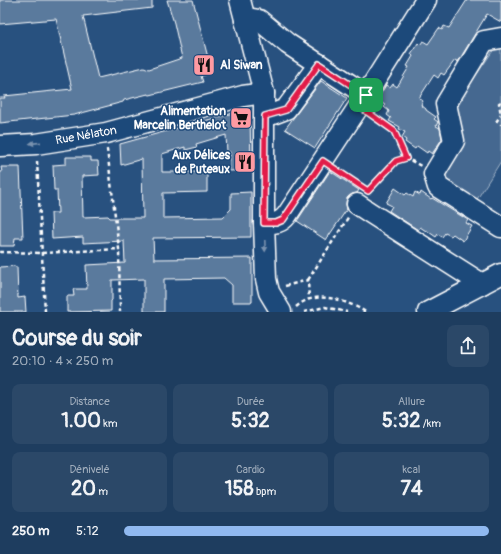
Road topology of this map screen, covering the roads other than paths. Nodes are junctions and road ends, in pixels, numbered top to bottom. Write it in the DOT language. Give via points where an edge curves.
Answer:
graph roads {
  1 [pos="240,0"];
  2 [pos="426,0"];
  3 [pos="245,21"];
  4 [pos="501,38"];
  5 [pos="319,64"];
  6 [pos="264,93"];
  7 [pos="363,101"];
  8 [pos="265,116"];
  9 [pos="0,146"];
  10 [pos="362,197"];
  11 [pos="477,200"];
  12 [pos="501,216"];
  13 [pos="264,223"];
  14 [pos="501,227"];
  15 [pos="501,274"];
  16 [pos="482,284"];
  17 [pos="282,312"];
  18 [pos="428,312"];
  1 -- 3 [label="street"];
  2 -- 7 [label="street"];
  3 -- 5 [label="street" via="253,18 259,20 288,44"];
  3 -- 6 [label="street"];
  4 -- 14 [label="street" via="484,41 446,104 454,141 434,174 438,187"];
  5 -- 7 [label="street"];
  5 -- 8 [label="street" via="286,110"];
  6 -- 8 [label="street"];
  6 -- 9 [label="street, Rue Nélaton, one-way" via="243,96 106,133 36,144"];
  7 -- 13 [label="street" via="283,220"];
  8 -- 13 [label="street"];
  10 -- 16 [label="street" via="375,216"];
  11 -- 12 [label="street"];
  13 -- 17 [label="street, one-way" via="266,279 269,292"];
  15 -- 16 [label="street"];
  16 -- 18 [label="street"];
}
